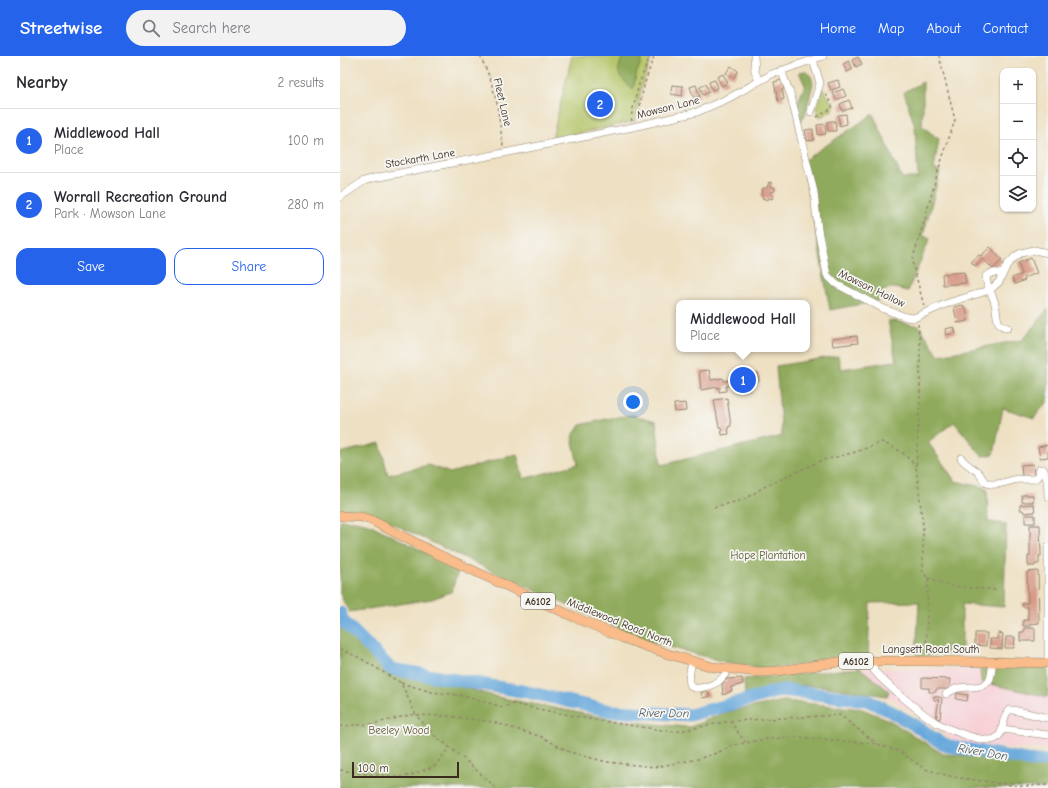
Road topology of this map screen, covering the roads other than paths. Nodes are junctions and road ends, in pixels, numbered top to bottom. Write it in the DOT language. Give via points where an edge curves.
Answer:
graph roads {
  1 [pos="754,56"];
  2 [pos="823,56"];
  3 [pos="813,60"];
  4 [pos="782,70"];
  5 [pos="759,81"];
  6 [pos="811,112"];
  7 [pos="506,153"];
  8 [pos="340,197"];
  9 [pos="1048,253"];
  10 [pos="1002,274"];
  11 [pos="990,290"];
  12 [pos="1008,328"];
  13 [pos="961,458"];
  14 [pos="1048,496"];
  15 [pos="340,516"];
  16 [pos="1048,547"];
  17 [pos="692,661"];
  18 [pos="872,661"];
  19 [pos="992,662"];
  20 [pos="1048,663"];
  21 [pos="728,669"];
  22 [pos="743,671"];
  23 [pos="946,694"];
  24 [pos="1048,718"];
  25 [pos="1002,729"];
  26 [pos="1048,735"];
  1 -- 5 [label="street" via="755,72"];
  2 -- 3 [label="street, Mowson Lane"];
  3 -- 4 [label="street, Mowson Lane"];
  3 -- 6 [label="street" via="819,87"];
  4 -- 5 [label="street, Mowson Lane"];
  4 -- 11 [label="street, Mowson Hollow" via="791,96 814,192 827,275 836,284 884,309 906,317 917,317 948,303"];
  5 -- 7 [label="street, Mowson Lane" via="697,112"];
  7 -- 8 [label="street, Stockarth Lane" via="374,178 364,181"];
  9 -- 10 [label="street" via="1034,250 1021,253"];
  10 -- 11 [label="street" via="999,282"];
  10 -- 11 [label="street" via="997,272 986,276"];
  11 -- 12 [label="street" via="1000,324"];
  13 -- 14 [label="street" via="987,483 1035,479 1043,468 1048,484"];
  15 -- 17 [label="main road, Middlewood Road North / A6102" via="371,520 433,552 574,617 623,638"];
  16 -- 20 [label="street"];
  17 -- 21 [label="main road, Middlewood Road North / A6102"];
  17 -- 21 [label="street" via="690,682 691,686 698,689 718,682"];
  18 -- 19 [label="main road, Langsett Road South / A6102"];
  18 -- 22 [label="main road, Langsett Road South / A6102" via="845,661 777,671"];
  18 -- 25 [label="street" via="875,670 883,679 926,716 948,729 979,739 991,740 1002,733"];
  19 -- 20 [label="main road, Langsett Road South / A6102"];
  19 -- 23 [label="street" via="990,679 985,684 956,688"];
  21 -- 22 [label="main road, Middlewood Road North / A6102"];
  24 -- 25 [label="street" via="1009,710 1003,719"];
  25 -- 26 [label="street"];
}
